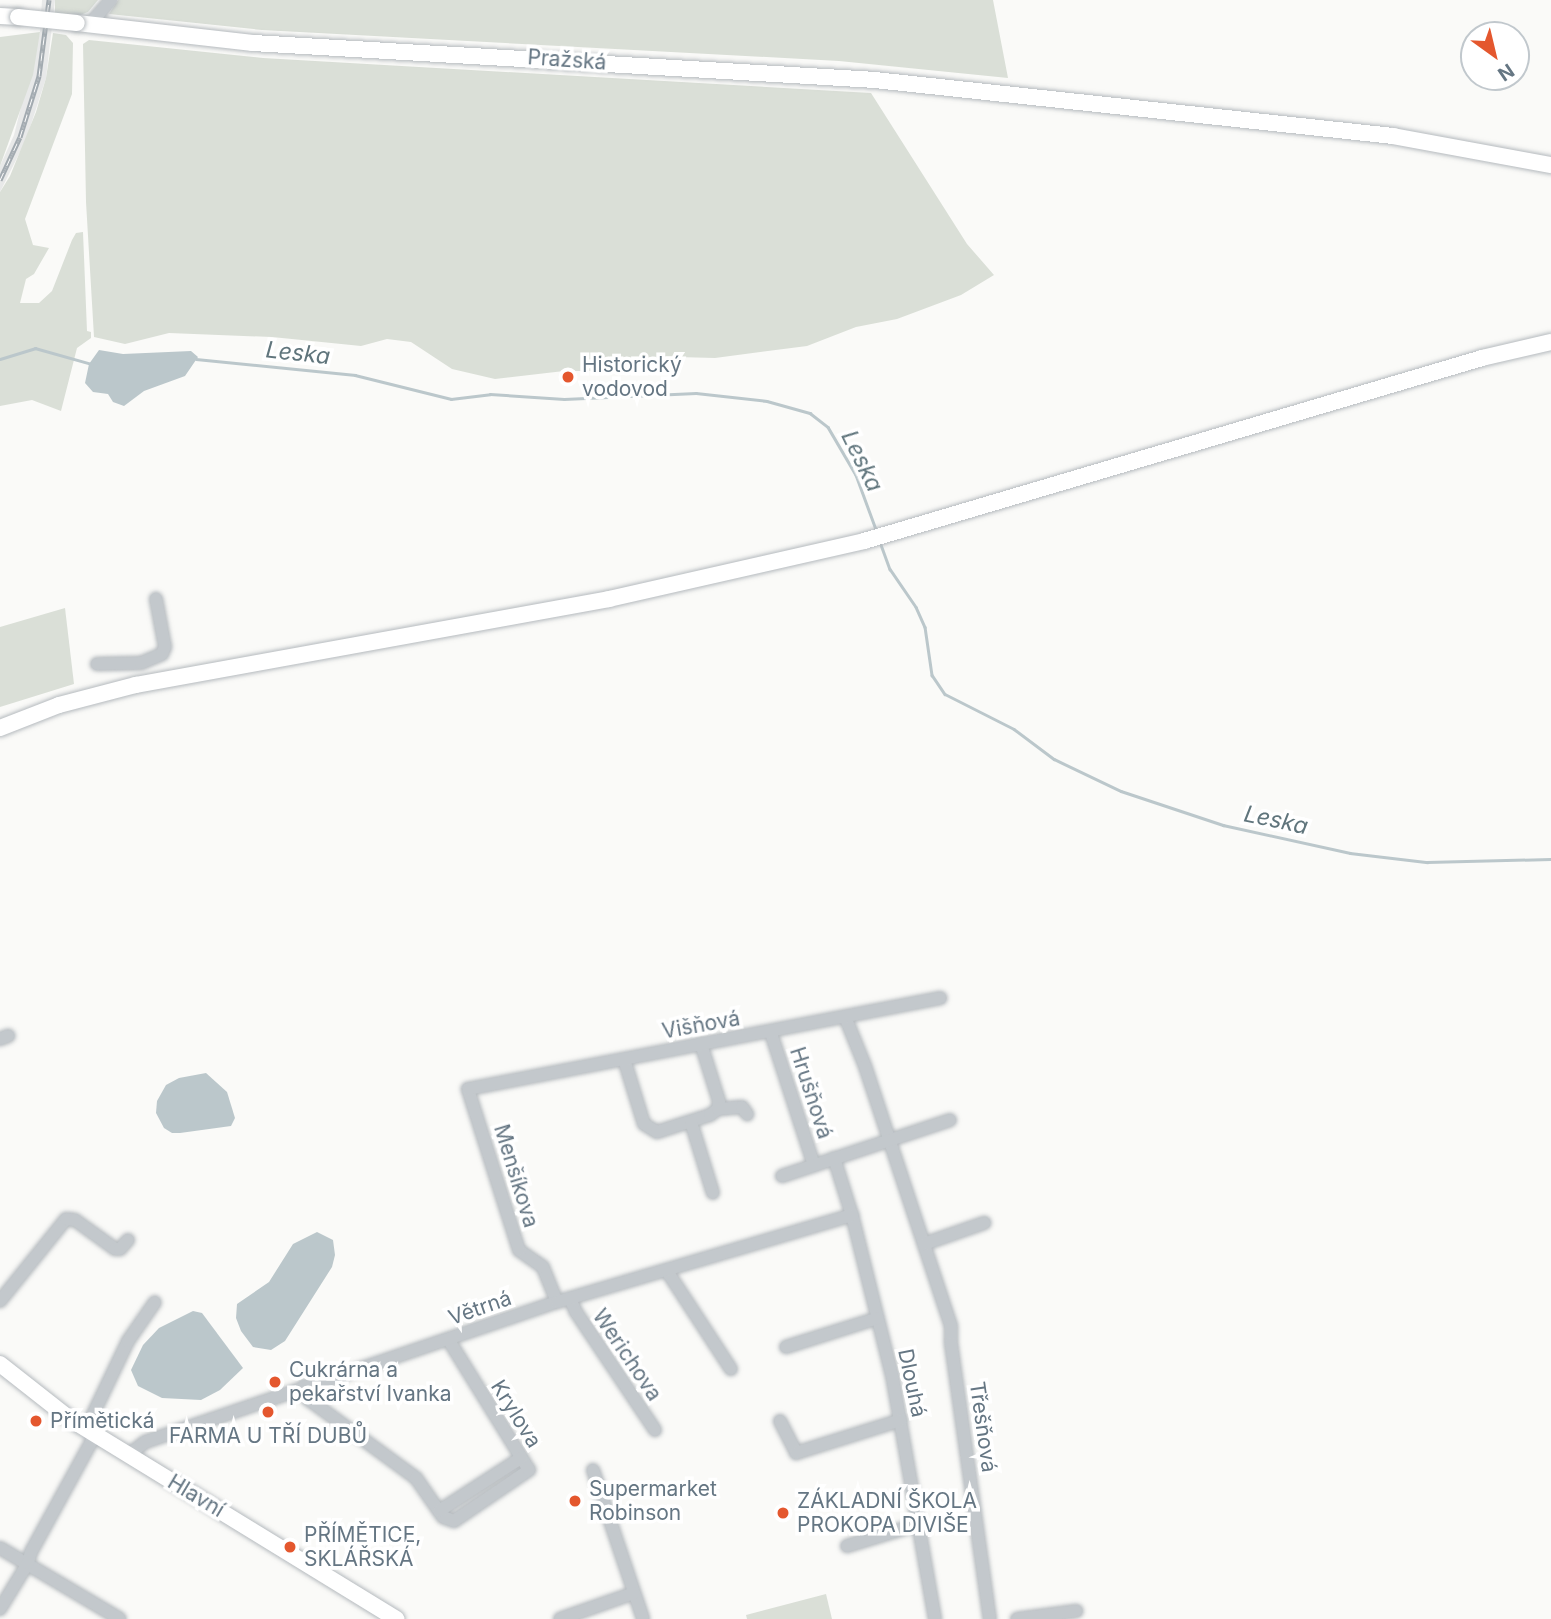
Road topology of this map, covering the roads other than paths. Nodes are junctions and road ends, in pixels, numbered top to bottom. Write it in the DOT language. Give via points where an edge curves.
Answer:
graph roads {
  1 [pos="111,0"];
  2 [pos="0,16"];
  3 [pos="83,24"];
  4 [pos="1551,165"];
  5 [pos="1551,342"];
  6 [pos="156,599"];
  7 [pos="97,664"];
  8 [pos="0,728"];
  9 [pos="940,999"];
  10 [pos="846,1019"];
  11 [pos="771,1033"];
  12 [pos="701,1044"];
  13 [pos="624,1059"];
  14 [pos="468,1088"];
  15 [pos="718,1109"];
  16 [pos="747,1114"];
  17 [pos="950,1120"];
  18 [pos="691,1122"];
  19 [pos="888,1139"];
  20 [pos="834,1158"];
  21 [pos="814,1165"];
  22 [pos="782,1176"];
  23 [pos="713,1193"];
  24 [pos="852,1215"];
  25 [pos="984,1223"];
  26 [pos="128,1240"];
  27 [pos="924,1244"];
  28 [pos="667,1271"];
  29 [pos="570,1298"];
  30 [pos="0,1301"];
  31 [pos="155,1302"];
  32 [pos="556,1302"];
  33 [pos="878,1318"];
  34 [pos="448,1339"];
  35 [pos="786,1347"];
  36 [pos="0,1364"];
  37 [pos="732,1370"];
  38 [pos="304,1386"];
  39 [pos="901,1420"];
  40 [pos="780,1422"];
  41 [pos="655,1430"];
  42 [pos="91,1432"];
  43 [pos="128,1455"];
  44 [pos="593,1470"];
  45 [pos="919,1524"];
  46 [pos="847,1546"];
  47 [pos="0,1548"];
  48 [pos="29,1563"];
  49 [pos="634,1593"];
  50 [pos="0,1609"];
  51 [pos="1076,1611"];
  52 [pos="120,1619"];
  53 [pos="397,1619"];
  54 [pos="560,1619"];
  55 [pos="643,1619"];
  56 [pos="935,1619"];
  57 [pos="990,1619"];
  58 [pos="1017,1619"];
  1 -- 3 [label="street"];
  2 -- 3 [label="main road, Pražská, bridge"];
  3 -- 4 [label="main road, Pražská" via="253,43 875,79 1392,136"];
  5 -- 8 [label="main road" via="1482,358 864,541 609,598 136,685 60,705"];
  6 -- 7 [label="street" via="165,647 162,654 141,663"];
  9 -- 10 [label="street, Višňová"];
  10 -- 11 [label="street, Višňová"];
  10 -- 19 [label="street, Třešňová"];
  11 -- 12 [label="street, Višňová"];
  11 -- 21 [label="street, Hrušňová"];
  12 -- 13 [label="street, Višňová"];
  12 -- 15 [label="street"];
  13 -- 14 [label="street, Višňová"];
  13 -- 18 [label="street" via="647,1128 657,1132"];
  14 -- 32 [label="street, Menšíkova" via="519,1250 543,1268"];
  15 -- 16 [label="street" via="739,1106"];
  15 -- 18 [label="street"];
  17 -- 19 [label="street"];
  18 -- 23 [label="street"];
  19 -- 20 [label="street, Hrušňová"];
  19 -- 27 [label="street, Třešňová"];
  20 -- 21 [label="street, Hrušňová"];
  20 -- 24 [label="street, Dlouhá"];
  21 -- 22 [label="street, Hrušňová"];
  24 -- 28 [label="street, Větrná"];
  24 -- 33 [label="street, Dlouhá"];
  25 -- 27 [label="street"];
  26 -- 30 [label="street" via="115,1249 75,1220 66,1219"];
  27 -- 57 [label="street, Třešňová" via="951,1326"];
  28 -- 29 [label="street, Větrná"];
  28 -- 37 [label="street"];
  29 -- 32 [label="street, Větrná"];
  29 -- 41 [label="street, Werichova"];
  31 -- 42 [label="street" via="128,1340"];
  32 -- 34 [label="street, Větrná"];
  33 -- 35 [label="street"];
  33 -- 39 [label="street, Dlouhá"];
  34 -- 38 [label="street, Větrná"];
  34 -- 38 [label="street, Krylova" via="529,1470 454,1521 443,1517 416,1478 308,1399"];
  36 -- 42 [label="main road, Hlavní"];
  38 -- 43 [label="street, Větrná" via="145,1442"];
  39 -- 40 [label="street" via="796,1453"];
  39 -- 45 [label="street, Dlouhá"];
  42 -- 43 [label="main road, Hlavní"];
  42 -- 48 [label="street"];
  43 -- 53 [label="main road, Hlavní"];
  44 -- 49 [label="street"];
  45 -- 46 [label="street"];
  45 -- 56 [label="street, Dlouhá"];
  47 -- 48 [label="street"];
  48 -- 50 [label="street"];
  48 -- 52 [label="street"];
  49 -- 54 [label="street"];
  49 -- 55 [label="street"];
  51 -- 58 [label="street"];
}
